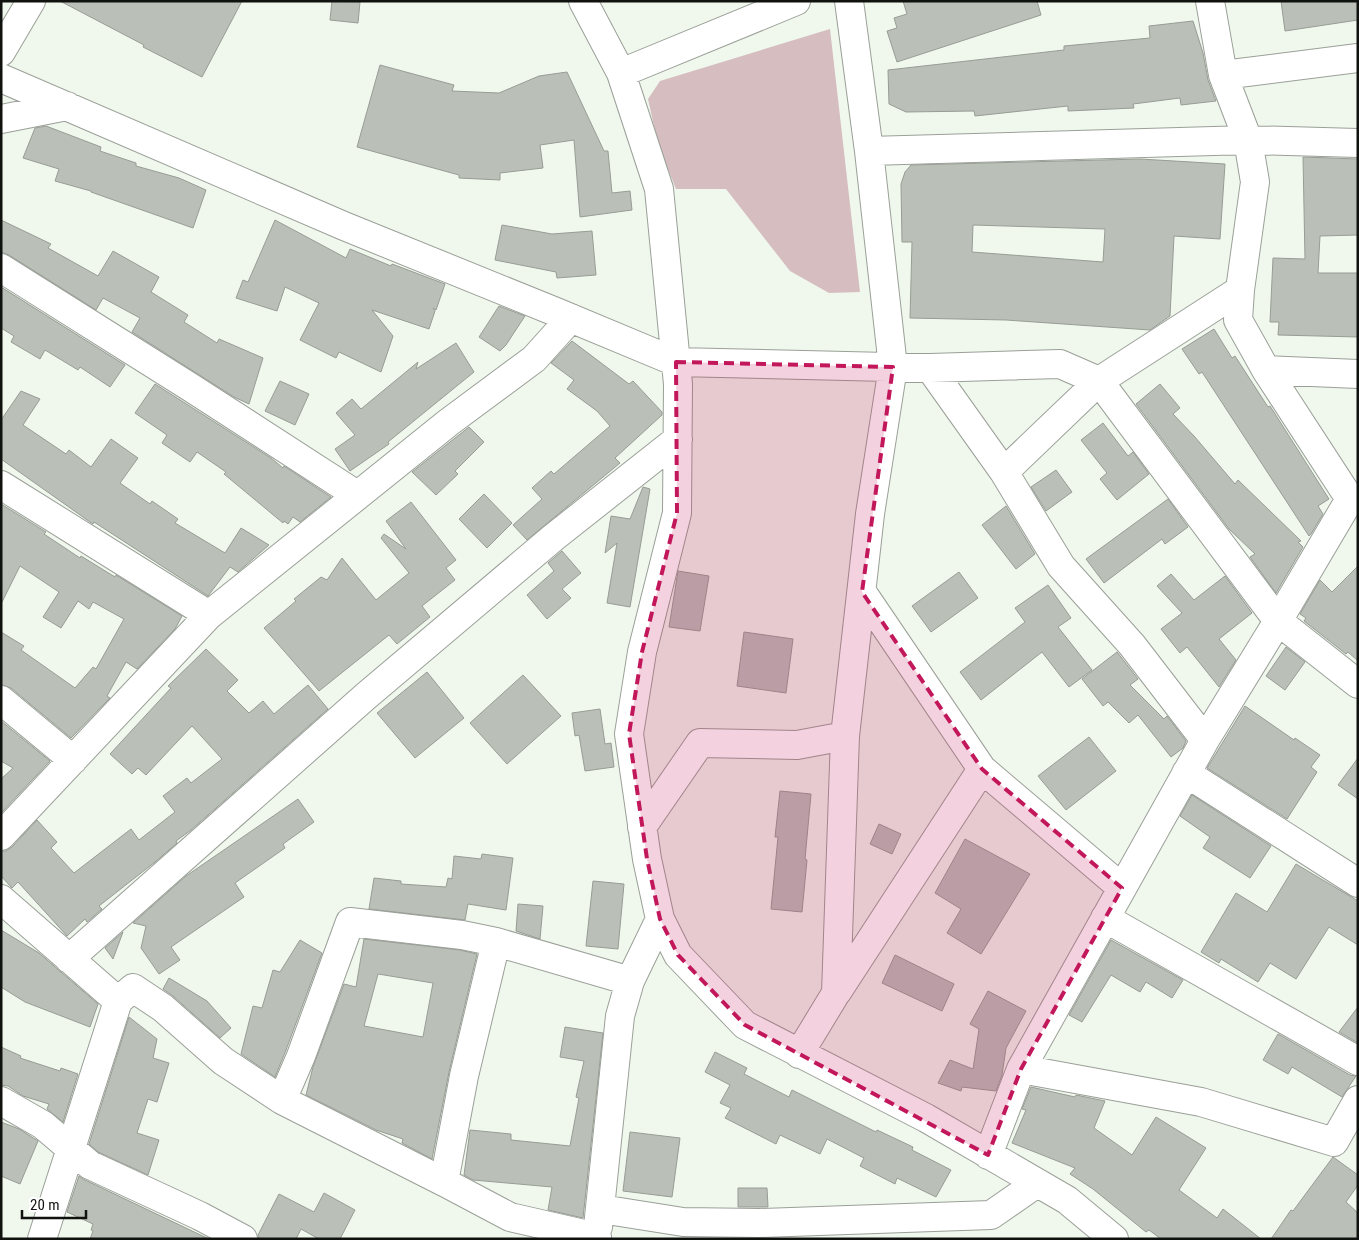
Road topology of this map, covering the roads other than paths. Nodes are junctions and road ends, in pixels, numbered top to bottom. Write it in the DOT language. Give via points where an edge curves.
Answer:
graph roads {
  1 [pos="31,1"];
  2 [pos="583,1"];
  3 [pos="796,1"];
  4 [pos="848,1"];
  5 [pos="1210,1"];
  6 [pos="1,52"];
  7 [pos="1358,58"];
  8 [pos="621,73"];
  9 [pos="1223,75"];
  10 [pos="1,78"];
  11 [pos="67,106"];
  12 [pos="1,119"];
  13 [pos="1248,140"];
  14 [pos="1358,143"];
  15 [pos="869,151"];
  16 [pos="1,268"];
  17 [pos="1240,290"];
  18 [pos="571,318"];
  19 [pos="676,362"];
  20 [pos="894,367"];
  21 [pos="930,368"];
  22 [pos="1266,370"];
  23 [pos="1358,374"];
  24 [pos="1099,381"];
  25 [pos="678,439"];
  26 [pos="1004,472"];
  27 [pos="1,486"];
  28 [pos="1354,494"];
  29 [pos="357,495"];
  30 [pos="862,592"];
  31 [pos="209,615"];
  32 [pos="1278,621"];
  33 [pos="1358,684"];
  34 [pos="1,700"];
  35 [pos="845,736"];
  36 [pos="1205,740"];
  37 [pos="73,760"];
  38 [pos="982,769"];
  39 [pos="1186,774"];
  40 [pos="642,827"];
  41 [pos="1,836"];
  42 [pos="1358,883"];
  43 [pos="1122,888"];
  44 [pos="1,899"];
  45 [pos="1105,918"];
  46 [pos="660,919"];
  47 [pos="496,942"];
  48 [pos="69,958"];
  49 [pos="630,981"];
  50 [pos="836,993"];
  51 [pos="118,1001"];
  52 [pos="799,1054"];
  53 [pos="1358,1061"];
  54 [pos="1020,1069"];
  55 [pos="282,1100"];
  56 [pos="1358,1100"];
  57 [pos="1,1101"];
  58 [pos="70,1148"];
  59 [pos="988,1154"];
  60 [pos="444,1182"];
  61 [pos="1037,1183"];
  62 [pos="601,1209"];
  63 [pos="765,1231"];
  64 [pos="597,1238"];
  65 [pos="42,1239"];
  66 [pos="243,1239"];
  67 [pos="1114,1239"];
  1 -- 6 [label="street"];
  2 -- 8 [label="street"];
  3 -- 8 [label="street"];
  4 -- 15 [label="street"];
  5 -- 9 [label="street"];
  7 -- 9 [label="street"];
  8 -- 19 [label="street" via="659,189"];
  9 -- 13 [label="street"];
  10 -- 11 [label="street"];
  11 -- 12 [label="street"];
  11 -- 18 [label="street" via="344,226"];
  13 -- 14 [label="street"];
  13 -- 15 [label="street"];
  13 -- 17 [label="street" via="1255,182"];
  15 -- 20 [label="street"];
  16 -- 29 [label="street"];
  17 -- 22 [label="street" via="1238,320"];
  17 -- 24 [label="street"];
  18 -- 19 [label="street"];
  18 -- 29 [label="street" via="534,359"];
  19 -- 20 [label="street"];
  19 -- 25 [label="street"];
  20 -- 21 [label="street"];
  20 -- 30 [label="street" via="870,514"];
  21 -- 24 [label="street" via="1060,364"];
  21 -- 26 [label="street"];
  22 -- 23 [label="street"];
  22 -- 28 [label="street"];
  24 -- 26 [label="street"];
  24 -- 32 [label="street"];
  25 -- 40 [label="street" via="677,513 642,652 629,734"];
  25 -- 48 [label="street" via="554,537 374,690"];
  26 -- 36 [label="street" via="1061,566 1132,645"];
  27 -- 31 [label="street"];
  28 -- 32 [label="street"];
  29 -- 31 [label="street"];
  30 -- 35 [label="street"];
  30 -- 38 [label="street"];
  31 -- 37 [label="street"];
  32 -- 33 [label="street"];
  32 -- 36 [label="street"];
  34 -- 37 [label="street"];
  35 -- 40 [label="street" via="797,745 700,743"];
  35 -- 50 [label="street"];
  36 -- 39 [label="street"];
  37 -- 41 [label="street"];
  38 -- 43 [label="street"];
  38 -- 50 [label="street"];
  39 -- 42 [label="street"];
  39 -- 43 [label="street"];
  40 -- 46 [label="street"];
  43 -- 45 [label="street"];
  44 -- 48 [label="street"];
  45 -- 53 [label="street"];
  45 -- 54 [label="street"];
  46 -- 49 [label="street"];
  46 -- 52 [label="street" via="678,955 745,1025"];
  47 -- 49 [label="street"];
  47 -- 55 [label="street" via="350,922"];
  47 -- 60 [label="street" via="464,1076"];
  48 -- 51 [label="street"];
  49 -- 62 [label="street" via="620,1016"];
  50 -- 52 [label="street"];
  51 -- 55 [label="street" via="133,988 162,1008 223,1061"];
  51 -- 58 [label="street"];
  52 -- 59 [label="street" via="926,1118"];
  54 -- 56 [label="street" via="1201,1102 1334,1142"];
  54 -- 59 [label="street"];
  55 -- 60 [label="street"];
  57 -- 58 [label="street" via="43,1125"];
  58 -- 65 [label="street"];
  58 -- 66 [label="street" via="90,1165"];
  59 -- 61 [label="street"];
  60 -- 64 [label="street" via="510,1217"];
  61 -- 63 [label="street" via="991,1216"];
  61 -- 67 [label="street" via="1067,1200"];
  62 -- 63 [label="street"];
  62 -- 64 [label="street"];
}
